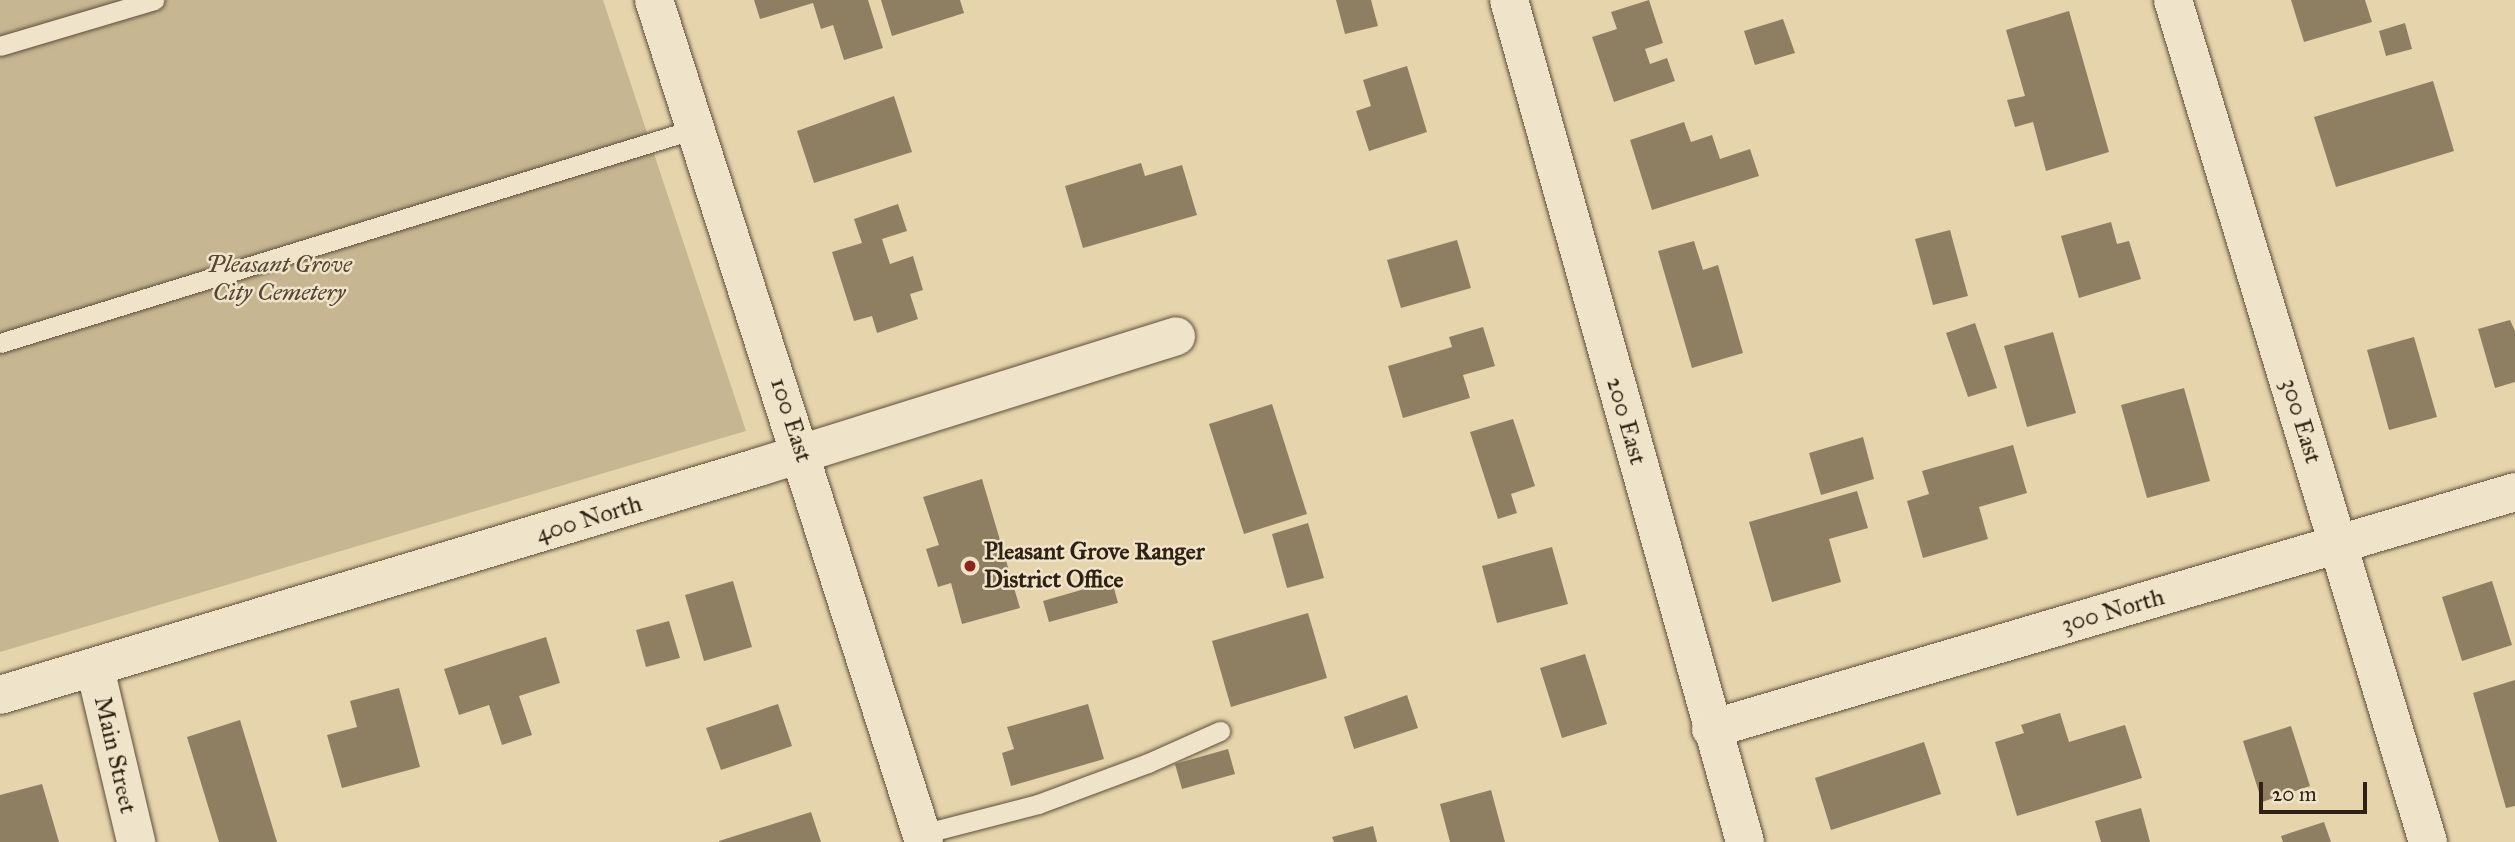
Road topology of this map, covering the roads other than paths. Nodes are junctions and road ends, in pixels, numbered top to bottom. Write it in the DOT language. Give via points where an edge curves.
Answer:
graph roads {
  1 [pos="154,0"];
  2 [pos="654,0"];
  3 [pos="1509,0"];
  4 [pos="2174,0"];
  5 [pos="0,46"];
  6 [pos="698,128"];
  7 [pos="1176,336"];
  8 [pos="0,343"];
  9 [pos="802,454"];
  10 [pos="2515,492"];
  11 [pos="2339,544"];
  12 [pos="95,668"];
  13 [pos="0,695"];
  14 [pos="1711,729"];
  15 [pos="1220,731"];
  16 [pos="923,838"];
  17 [pos="136,842"];
  18 [pos="1745,842"];
  19 [pos="2428,842"];
  1 -- 5 [label="lane"];
  2 -- 6 [label="street, 100 East"];
  3 -- 14 [label="street, 200 East"];
  4 -- 11 [label="street, 300 East"];
  6 -- 8 [label="lane"];
  6 -- 9 [label="street, 100 East"];
  7 -- 9 [label="street, 400 North"];
  9 -- 12 [label="street, 400 North"];
  9 -- 16 [label="street, 100 East"];
  10 -- 11 [label="street, 300 North"];
  11 -- 14 [label="street, 300 North"];
  11 -- 19 [label="street, 300 East"];
  12 -- 13 [label="street, 400 North"];
  12 -- 17 [label="street, Main Street"];
  14 -- 18 [label="street, 200 East"];
  15 -- 16 [label="lane" via="1038,804"];
}
